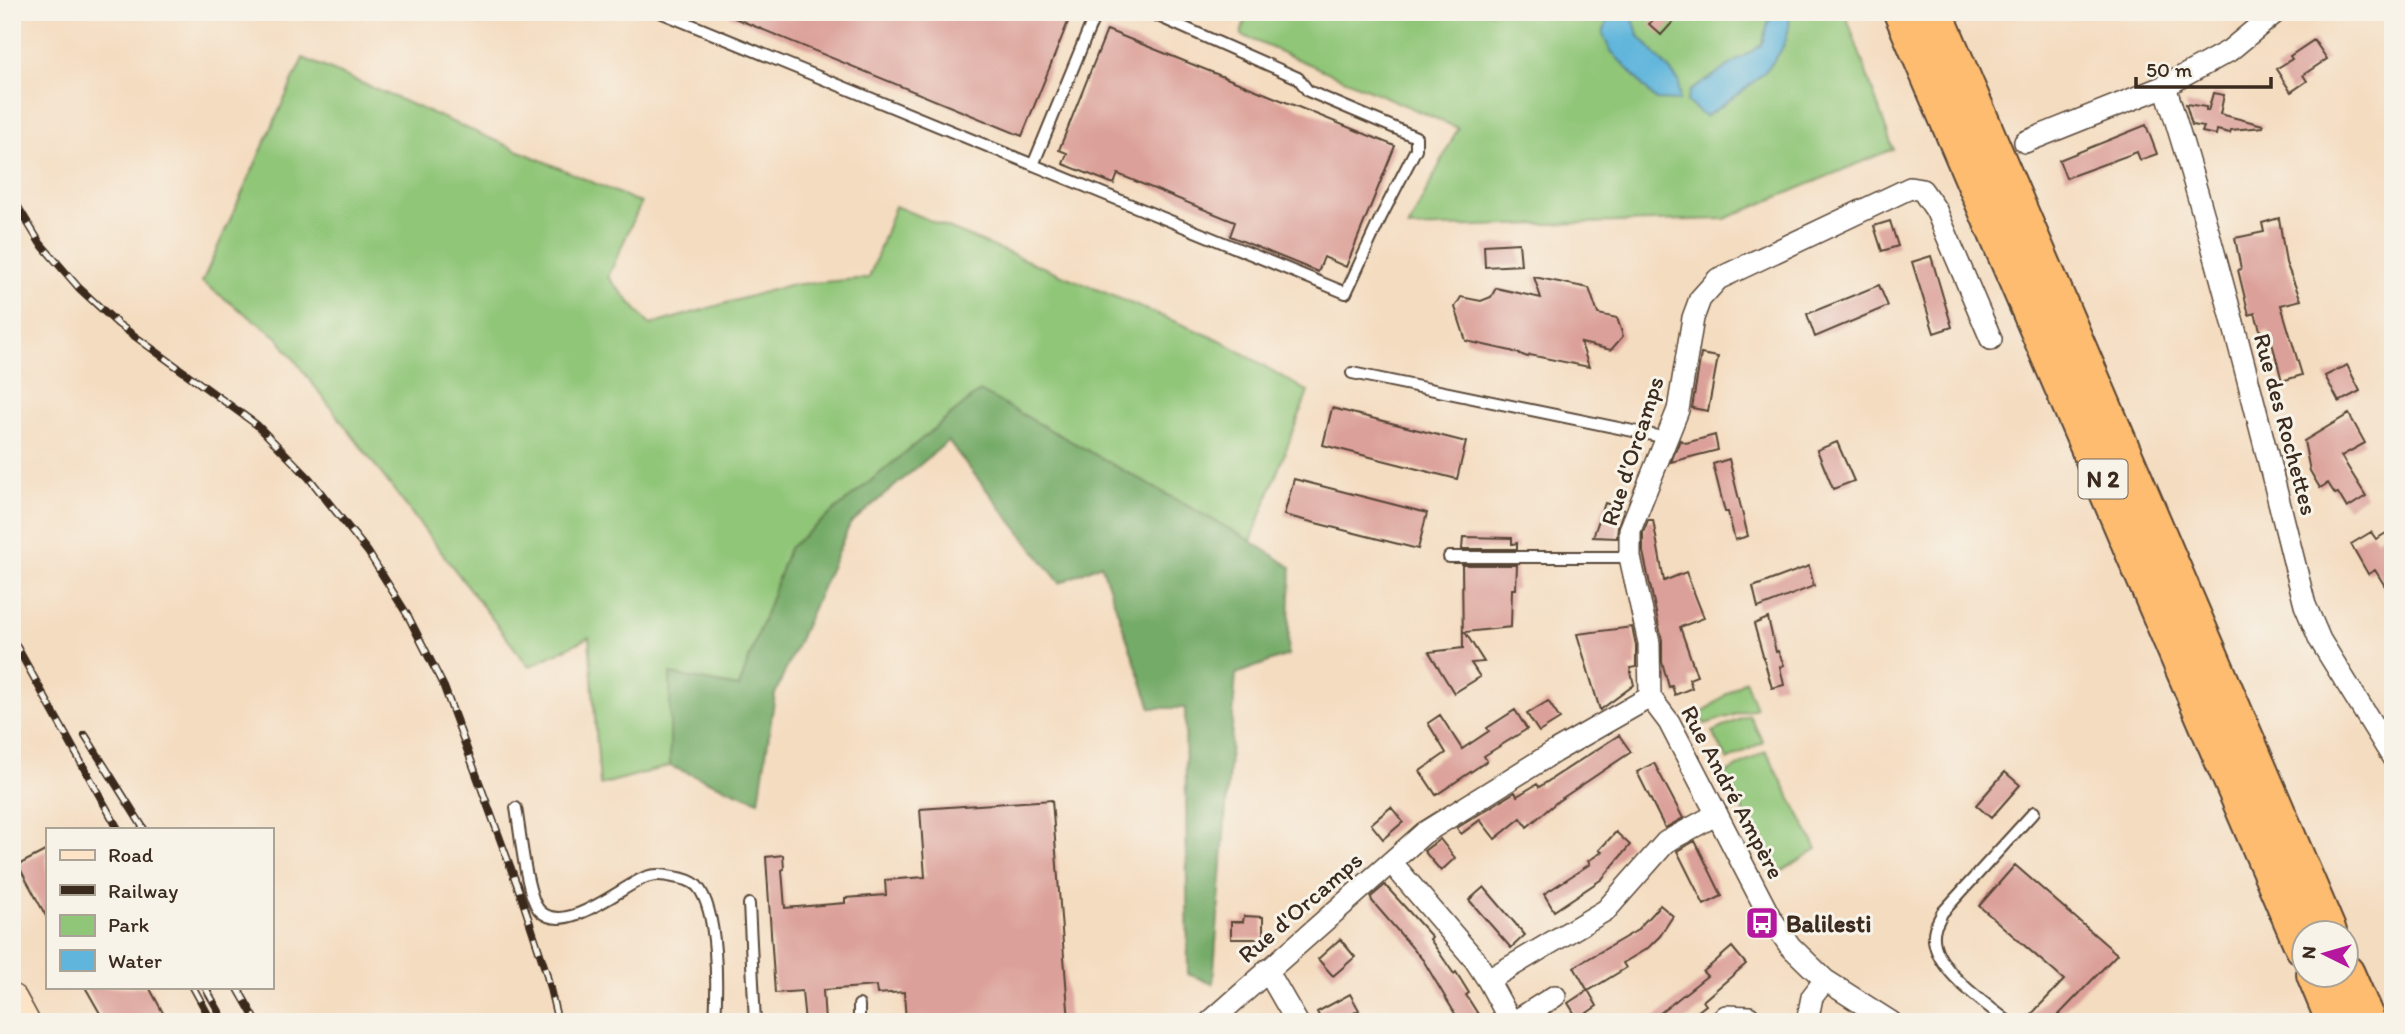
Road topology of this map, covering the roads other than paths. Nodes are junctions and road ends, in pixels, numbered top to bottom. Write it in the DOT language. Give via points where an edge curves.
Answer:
graph roads {
  1 [pos="660,12"];
  2 [pos="1096,12"];
  3 [pos="1149,12"];
  4 [pos="1903,12"];
  5 [pos="1933,12"];
  6 [pos="2276,12"];
  7 [pos="2165,86"];
  8 [pos="2025,142"];
  9 [pos="1033,165"];
  10 [pos="1991,338"];
  11 [pos="1352,373"];
  12 [pos="1667,438"];
  13 [pos="1449,557"];
  14 [pos="1631,557"];
  15 [pos="1650,697"];
  16 [pos="2393,758"];
  17 [pos="516,807"];
  18 [pos="2034,812"];
  19 [pos="1717,814"];
  20 [pos="1391,862"];
  21 [pos="749,905"];
  22 [pos="2292,918"];
  23 [pos="2321,918"];
  24 [pos="1267,971"];
  25 [pos="1488,980"];
  26 [pos="1825,980"];
  27 [pos="2322,988"];
  28 [pos="2351,988"];
  29 [pos="1555,996"];
  30 [pos="12,1000"];
  31 [pos="859,1005"];
  32 [pos="1749,1017"];
  33 [pos="24,1022"];
  34 [pos="715,1022"];
  35 [pos="755,1022"];
  36 [pos="859,1022"];
  37 [pos="1210,1022"];
  38 [pos="1297,1022"];
  39 [pos="1512,1022"];
  40 [pos="1720,1022"];
  41 [pos="1807,1022"];
  42 [pos="1891,1022"];
  43 [pos="2004,1022"];
  44 [pos="2336,1022"];
  45 [pos="2366,1022"];
  1 -- 9 [label="lane"];
  2 -- 9 [label="lane"];
  3 -- 9 [label="lane" via="1298,78 1308,91 1416,137 1416,149 1346,293"];
  4 -- 22 [label="highway, N 2"];
  5 -- 23 [label="highway, N 2"];
  6 -- 7 [label="street" via="2229,51"];
  7 -- 8 [label="street"];
  7 -- 16 [label="street, Rue des Rochettes" via="2305,605 2320,640"];
  10 -- 12 [label="street, Rue d'Orcamps" via="1936,210 1922,190 1910,188 1710,286 1693,318 1678,410"];
  11 -- 12 [label="lane"];
  12 -- 14 [label="street, Rue d'Orcamps" via="1630,530"];
  13 -- 14 [label="lane"];
  14 -- 15 [label="street, Rue d'Orcamps" via="1649,643"];
  15 -- 19 [label="street, Rue André Ampère" via="1669,722"];
  15 -- 20 [label="street, Rue d'Orcamps" via="1482,795 1424,833"];
  17 -- 34 [label="lane" via="526,869 541,912 551,916 580,913 648,876 684,878 696,885 711,922"];
  18 -- 43 [label="lane" via="1942,913 1935,930 1936,948 1954,978"];
  19 -- 25 [label="street" via="1666,842 1606,910"];
  19 -- 26 [label="street, Rue André Ampère" via="1770,917 1790,946"];
  20 -- 24 [label="street, Rue d'Orcamps"];
  20 -- 25 [label="street"];
  21 -- 35 [label="lane"];
  24 -- 37 [label="street, Rue d'Orcamps"];
  24 -- 38 [label="street"];
  25 -- 39 [label="street"];
  26 -- 41 [label="street" via="1812,997"];
  26 -- 42 [label="street, Rue André Ampère"];
  27 -- 44 [label="highway"];
  28 -- 45 [label="highway"];
  29 -- 39 [label="street"];
  30 -- 33 [label="street"];
  31 -- 36 [label="lane"];
  32 -- 40 [label="street" via="1726,1016"];
}
